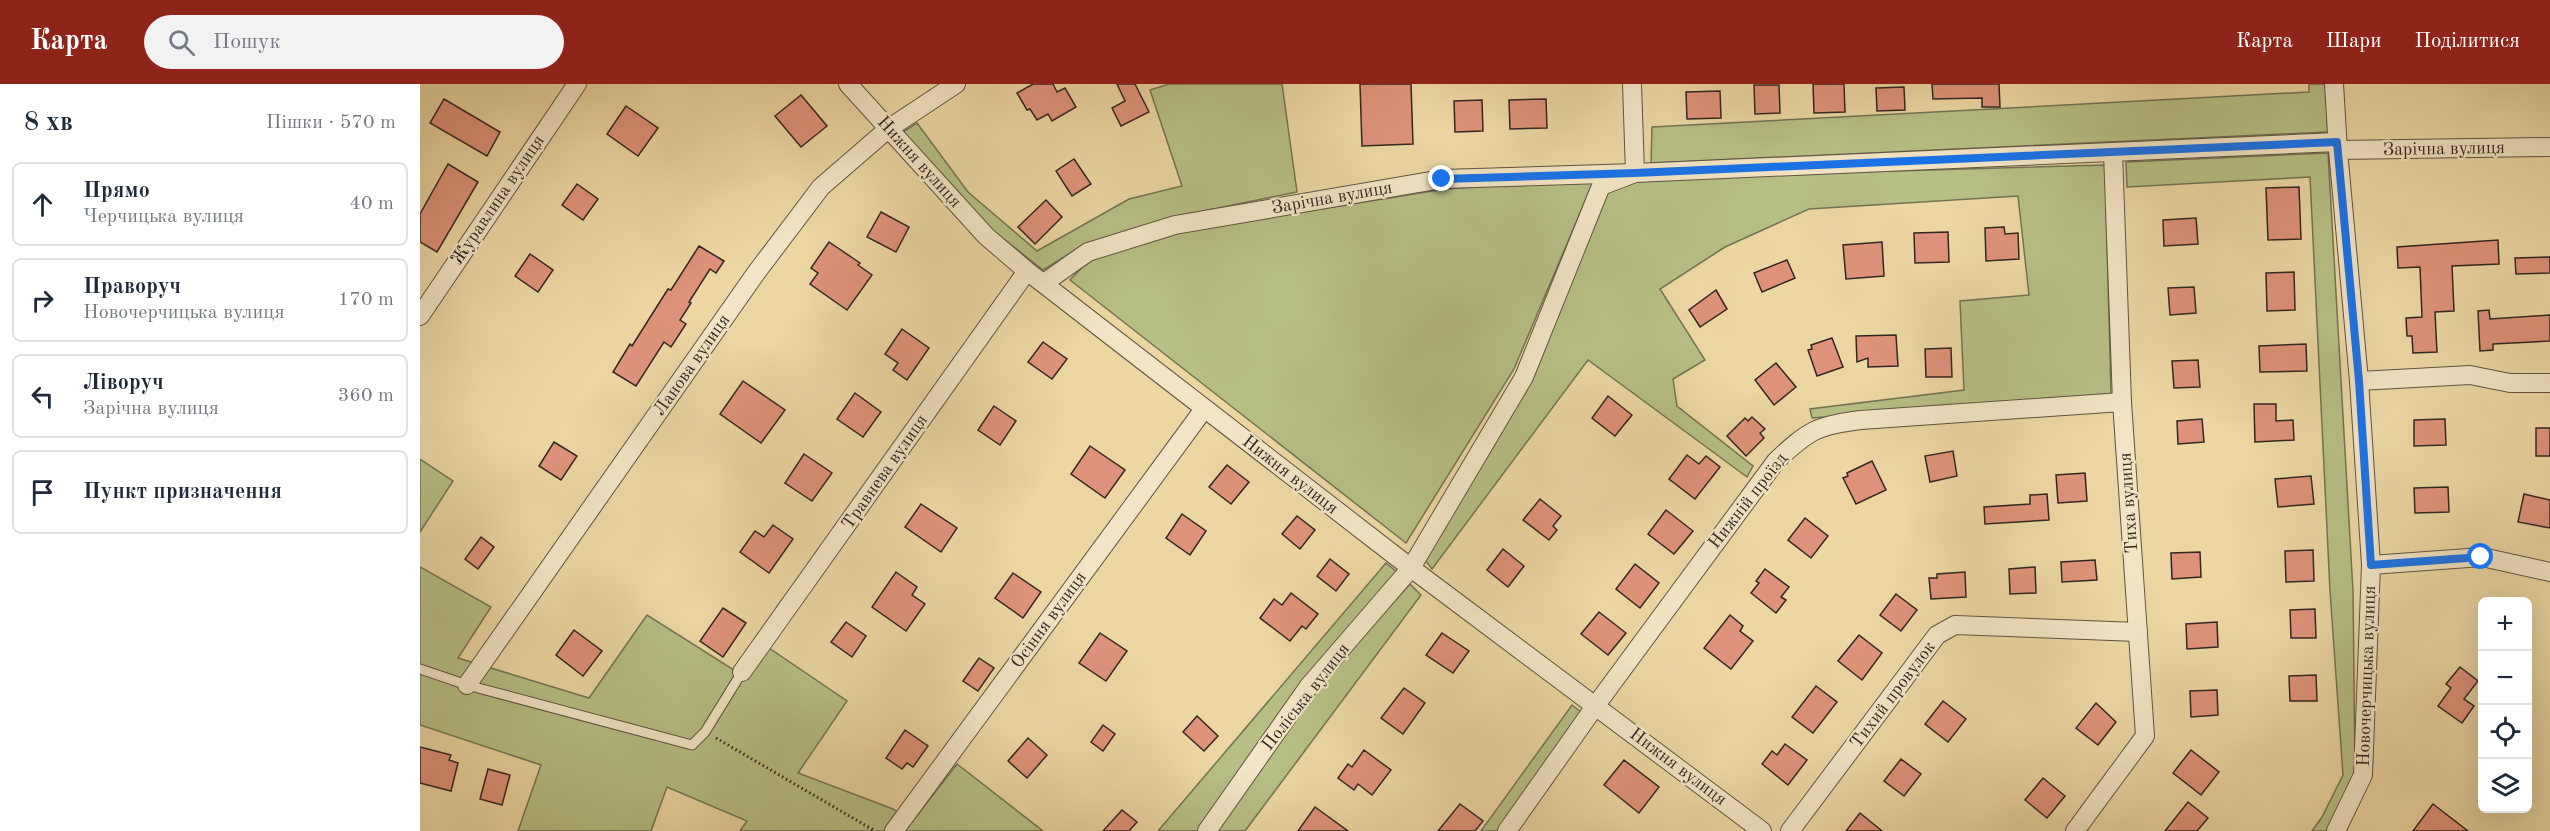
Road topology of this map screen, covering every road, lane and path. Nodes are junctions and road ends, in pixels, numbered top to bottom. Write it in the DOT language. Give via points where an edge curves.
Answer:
graph roads {
  1 [pos="577,84"];
  2 [pos="848,84"];
  3 [pos="956,84"];
  4 [pos="1632,84"];
  5 [pos="2334,84"];
  6 [pos="888,129"];
  7 [pos="2337,146"];
  8 [pos="2550,147"];
  9 [pos="2113,152"];
  10 [pos="1635,173"];
  11 [pos="1028,271"];
  12 [pos="1044,283"];
  13 [pos="420,316"];
  14 [pos="2359,381"];
  15 [pos="2550,382"];
  16 [pos="2122,402"];
  17 [pos="1204,409"];
  18 [pos="2371,565"];
  19 [pos="1412,568"];
  20 [pos="2550,572"];
  21 [pos="2138,632"];
  22 [pos="420,669"];
  23 [pos="742,672"];
  24 [pos="467,685"];
  25 [pos="1596,705"];
  26 [pos="705,732"];
  27 [pos="875,831"];
  28 [pos="894,831"];
  29 [pos="1207,831"];
  30 [pos="1507,831"];
  31 [pos="1762,831"];
  32 [pos="1790,831"];
  33 [pos="2075,831"];
  34 [pos="2336,831"];
  1 -- 13 [label="street, Журавлина вулиця"];
  2 -- 6 [label="street, Нижня вулиця"];
  3 -- 6 [label="street, Ланова вулиця"];
  4 -- 10 [label="street"];
  5 -- 7 [label="street, Новочерчицька вулиця"];
  6 -- 11 [label="street, Нижня вулиця" via="986,236"];
  6 -- 24 [label="street, Ланова вулиця" via="821,187 756,273"];
  7 -- 8 [label="street, Зарічна вулиця"];
  7 -- 9 [label="street, Зарічна вулиця"];
  7 -- 14 [label="street, Новочерчицька вулиця"];
  9 -- 10 [label="street, Зарічна вулиця"];
  9 -- 16 [label="street, Тиха вулиця"];
  10 -- 12 [label="street, Зарічна вулиця" via="1442,179 1175,225 1088,252"];
  10 -- 19 [label="street, Зарічна вулиця" via="1601,186 1524,376"];
  11 -- 12 [label="street, Нижня вулиця"];
  11 -- 23 [label="street, Травнева вулиця"];
  12 -- 17 [label="street, Нижня вулиця"];
  14 -- 15 [label="street" via="2470,375 2510,383"];
  14 -- 18 [label="street, Новочерчицька вулиця"];
  16 -- 21 [label="street, Тиха вулиця"];
  16 -- 25 [label="street, Нижній проїзд" via="1861,420 1832,424 1802,436 1776,461"];
  17 -- 19 [label="street, Нижня вулиця"];
  17 -- 28 [label="street, Осіння вулиця"];
  18 -- 20 [label="street" via="2481,557"];
  18 -- 34 [label="street, Новочерчицька вулиця" via="2363,775"];
  19 -- 25 [label="street, Нижня вулиця"];
  19 -- 29 [label="street, Поліська вулиця" via="1309,686"];
  21 -- 32 [label="street, Тихий провулок" via="1955,625 1937,635"];
  21 -- 33 [label="street, Тиха вулиця" via="2145,735"];
  22 -- 24 [label="lane"];
  23 -- 26 [label="lane"];
  24 -- 26 [label="lane" via="692,745"];
  25 -- 30 [label="street, Нижній проїзд"];
  25 -- 31 [label="street, Нижня вулиця"];
  26 -- 27 [label="path"];
}
